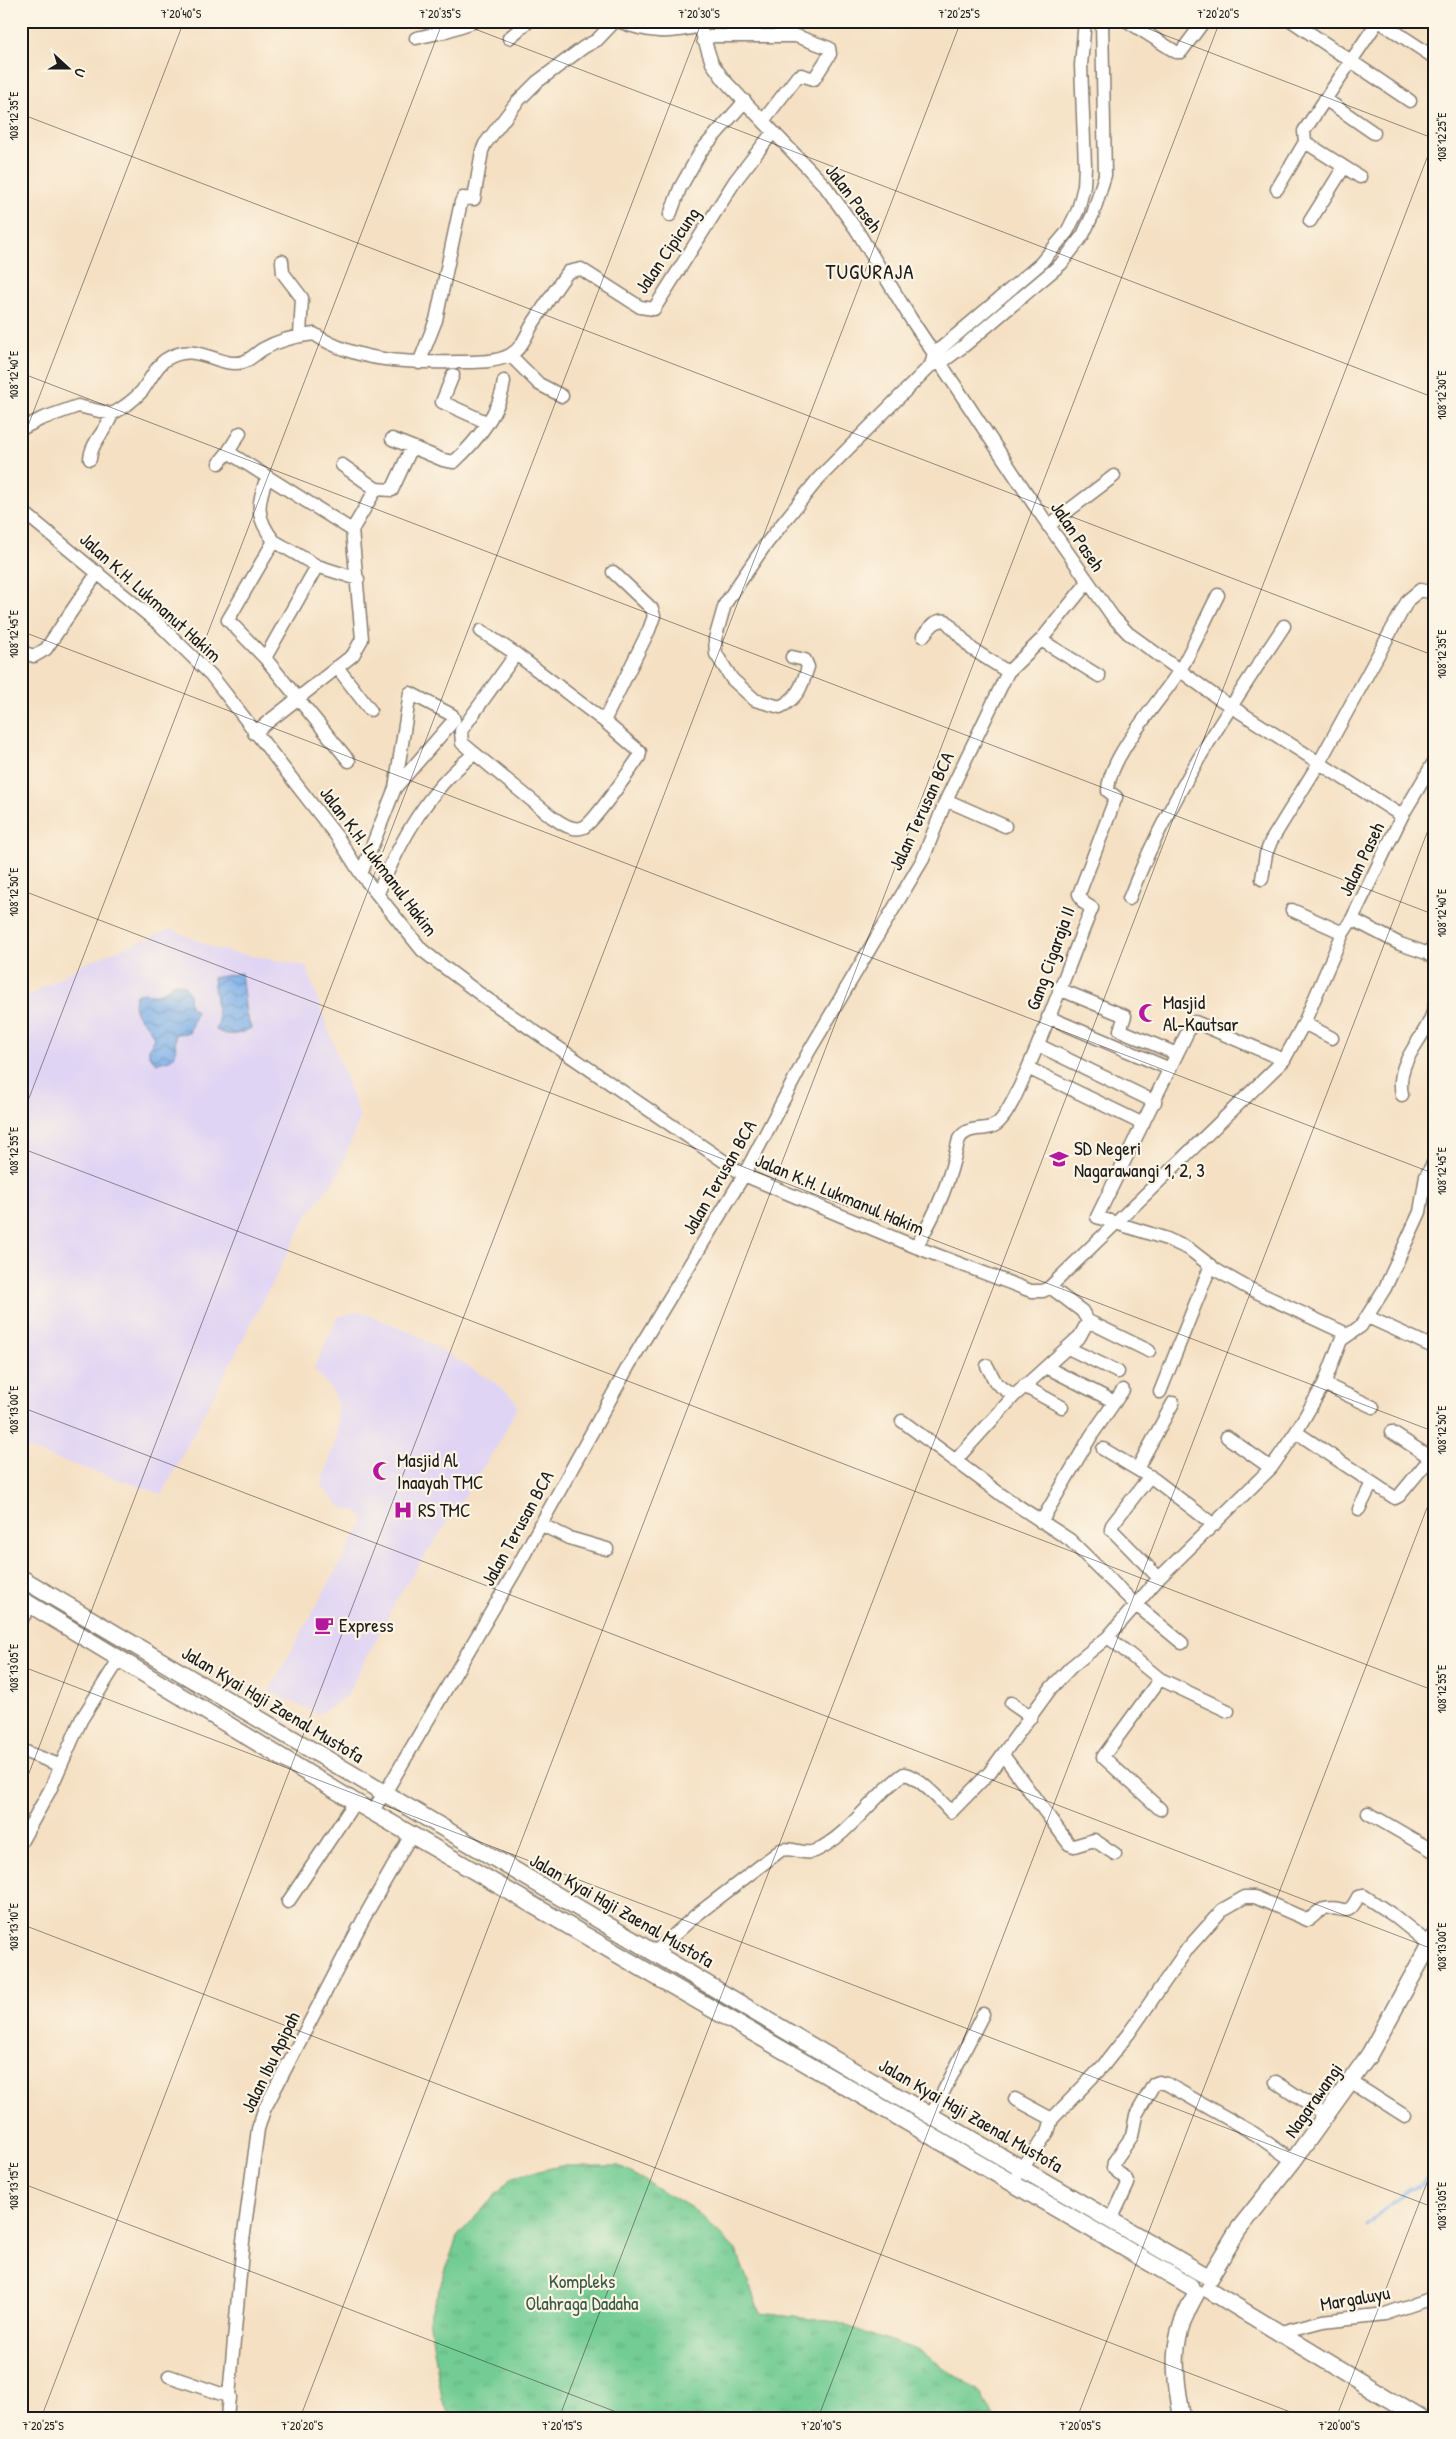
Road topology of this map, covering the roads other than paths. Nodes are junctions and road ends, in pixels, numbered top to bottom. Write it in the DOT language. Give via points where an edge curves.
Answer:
graph roads {
  1 [pos="476,21"];
  2 [pos="529,21"];
  3 [pos="616,21"];
  4 [pos="1102,21"];
  5 [pos="1127,21"];
  6 [pos="1204,21"];
  7 [pos="1292,21"];
  8 [pos="1379,21"];
  9 [pos="699,24"];
  10 [pos="1085,27"];
  11 [pos="1101,34"];
  12 [pos="416,38"];
  13 [pos="509,38"];
  14 [pos="703,40"];
  15 [pos="1435,58"];
  16 [pos="1352,62"];
  17 [pos="1325,99"];
  18 [pos="745,101"];
  19 [pos="1410,101"];
  20 [pos="763,121"];
  21 [pos="773,132"];
  22 [pos="1374,133"];
  23 [pos="1304,142"];
  24 [pos="1344,167"];
  25 [pos="1360,177"];
  26 [pos="1276,189"];
  27 [pos="670,215"];
  28 [pos="1310,221"];
  29 [pos="282,261"];
  30 [pos="300,335"];
  31 [pos="505,357"];
  32 [pos="935,361"];
  33 [pos="418,363"];
  34 [pos="453,375"];
  35 [pos="504,381"];
  36 [pos="562,396"];
  37 [pos="112,414"];
  38 [pos="486,422"];
  39 [pos="21,429"];
  40 [pos="240,433"];
  41 [pos="392,439"];
  42 [pos="412,447"];
  43 [pos="228,452"];
  44 [pos="90,459"];
  45 [pos="219,463"];
  46 [pos="342,465"];
  47 [pos="1114,476"];
  48 [pos="267,477"];
  49 [pos="376,489"];
  50 [pos="21,510"];
  51 [pos="1048,526"];
  52 [pos="352,530"];
  53 [pos="274,541"];
  54 [pos="317,566"];
  55 [pos="98,572"];
  56 [pos="613,572"];
  57 [pos="358,579"];
  58 [pos="1087,583"];
  59 [pos="1435,593"];
  60 [pos="1218,595"];
  61 [pos="1284,626"];
  62 [pos="481,631"];
  63 [pos="923,636"];
  64 [pos="1041,640"];
  65 [pos="21,652"];
  66 [pos="516,654"];
  67 [pos="792,657"];
  68 [pos="265,658"];
  69 [pos="337,667"];
  70 [pos="1180,669"];
  71 [pos="1008,672"];
  72 [pos="1099,676"];
  73 [pos="297,699"];
  74 [pos="1230,706"];
  75 [pos="370,710"];
  76 [pos="604,720"];
  77 [pos="254,733"];
  78 [pos="400,749"];
  79 [pos="473,755"];
  80 [pos="419,759"];
  81 [pos="1435,760"];
  82 [pos="349,761"];
  83 [pos="1319,764"];
  84 [pos="283,768"];
  85 [pos="395,788"];
  86 [pos="946,800"];
  87 [pos="1402,816"];
  88 [pos="1005,826"];
  89 [pos="361,874"];
  90 [pos="1262,879"];
  91 [pos="378,893"];
  92 [pos="1129,899"];
  93 [pos="1292,910"];
  94 [pos="1352,919"];
  95 [pos="1344,933"];
  96 [pos="1435,941"];
  97 [pos="1432,956"];
  98 [pos="1059,989"];
  99 [pos="1435,1002"];
  100 [pos="1048,1017"];
  101 [pos="1304,1023"];
  102 [pos="1332,1038"];
  103 [pos="1038,1045"];
  104 [pos="1177,1054"];
  105 [pos="1284,1060"];
  106 [pos="1028,1068"];
  107 [pos="1170,1069"];
  108 [pos="1402,1095"];
  109 [pos="1155,1102"];
  110 [pos="1143,1124"];
  111 [pos="1435,1160"];
  112 [pos="744,1175"];
  113 [pos="1115,1223"];
  114 [pos="916,1247"];
  115 [pos="1210,1265"];
  116 [pos="1050,1287"];
  117 [pos="1368,1317"];
  118 [pos="1088,1322"];
  119 [pos="1347,1334"];
  120 [pos="1431,1346"];
  121 [pos="1068,1348"];
  122 [pos="1149,1351"];
  123 [pos="987,1366"];
  124 [pos="1046,1368"];
  125 [pos="1118,1372"];
  126 [pos="1324,1384"];
  127 [pos="1024,1386"];
  128 [pos="1122,1390"];
  129 [pos="1160,1392"];
  130 [pos="1014,1396"];
  131 [pos="1116,1402"];
  132 [pos="1173,1403"];
  133 [pos="1062,1407"];
  134 [pos="1373,1407"];
  135 [pos="902,1420"];
  136 [pos="1296,1432"];
  137 [pos="1391,1432"];
  138 [pos="1227,1437"];
  139 [pos="1102,1449"];
  140 [pos="955,1461"];
  141 [pos="1431,1462"];
  142 [pos="1137,1468"];
  143 [pos="1271,1468"];
  144 [pos="1150,1476"];
  145 [pos="1372,1483"];
  146 [pos="1358,1509"];
  147 [pos="1042,1522"];
  148 [pos="540,1524"];
  149 [pos="1214,1525"];
  150 [pos="607,1549"];
  151 [pos="21,1578"];
  152 [pos="1159,1578"];
  153 [pos="26,1602"];
  154 [pos="1135,1604"];
  155 [pos="21,1620"];
  156 [pos="114,1632"];
  157 [pos="1108,1637"];
  158 [pos="1182,1643"];
  159 [pos="104,1648"];
  160 [pos="1062,1657"];
  161 [pos="120,1658"];
  162 [pos="1072,1667"];
  163 [pos="1160,1679"];
  164 [pos="209,1689"];
  165 [pos="1010,1703"];
  166 [pos="198,1705"];
  167 [pos="1228,1711"];
  168 [pos="1031,1717"];
  169 [pos="21,1750"];
  170 [pos="1003,1755"];
  171 [pos="59,1765"];
  172 [pos="384,1793"];
  173 [pos="355,1802"];
  174 [pos="1160,1809"];
  175 [pos="372,1811"];
  176 [pos="1368,1813"];
  177 [pos="411,1835"];
  178 [pos="21,1842"];
  179 [pos="1435,1852"];
  180 [pos="1115,1854"];
  181 [pos="522,1875"];
  182 [pos="511,1891"];
  183 [pos="288,1902"];
  184 [pos="1432,1940"];
  185 [pos="654,1953"];
  186 [pos="698,1978"];
  187 [pos="685,1994"];
  188 [pos="983,2014"];
  189 [pos="859,2074"];
  190 [pos="1276,2082"];
  191 [pos="1350,2082"];
  192 [pos="849,2090"];
  193 [pos="1015,2099"];
  194 [pos="1326,2115"];
  195 [pos="931,2116"];
  196 [pos="1405,2116"];
  197 [pos="1052,2119"];
  198 [pos="1293,2161"];
  199 [pos="1023,2168"];
  200 [pos="1011,2184"];
  201 [pos="1112,2220"];
  202 [pos="1201,2284"];
  203 [pos="1435,2297"];
  204 [pos="1281,2332"];
  205 [pos="169,2376"];
  206 [pos="230,2397"];
  207 [pos="227,2418"];
  208 [pos="1182,2418"];
  209 [pos="1420,2418"];
  1 -- 12 [label="street"];
  2 -- 13 [label="street"];
  3 -- 9 [label="street" via="640,30 676,32"];
  3 -- 33 [label="street" via="597,40 584,46 537,82 485,144 474,199 463,198 461,202 436,320"];
  4 -- 11 [label="street"];
  5 -- 6 [label="street" via="1176,52 1181,52"];
  7 -- 16 [label="street"];
  8 -- 15 [label="street"];
  8 -- 16 [label="street"];
  9 -- 14 [label="street, Jalan Paseh"];
  10 -- 11 [label="street"];
  10 -- 32 [label="street" via="1081,65 1085,166 1078,210 1067,232 1040,264"];
  11 -- 32 [label="street" via="1105,175 1093,214 1061,264"];
  14 -- 18 [label="street, Jalan Paseh" via="720,75"];
  14 -- 20 [label="street" via="713,36 796,36 829,48 830,54 814,79 802,74 797,77"];
  16 -- 17 [label="street"];
  16 -- 19 [label="street"];
  17 -- 22 [label="street"];
  17 -- 23 [label="street" via="1304,132"];
  18 -- 20 [label="street, Jalan Paseh"];
  18 -- 27 [label="street" via="701,151 680,188"];
  20 -- 21 [label="street, Jalan Paseh"];
  21 -- 31 [label="street, Jalan Cipicung" via="735,181 654,309 640,307 581,269 568,272 524,342"];
  21 -- 32 [label="street, Jalan Paseh" via="825,186 856,229"];
  23 -- 24 [label="street"];
  23 -- 26 [label="street"];
  24 -- 25 [label="street"];
  24 -- 28 [label="street"];
  29 -- 30 [label="street" via="283,273 302,298"];
  30 -- 33 [label="street" via="314,334 328,344 371,358"];
  30 -- 37 [label="street" via="264,348 244,362 232,362 194,351 164,360 141,392"];
  31 -- 33 [label="street" via="482,362"];
  31 -- 36 [label="street" via="539,384"];
  32 -- 51 [label="street, Jalan Paseh"];
  32 -- 67 [label="street" via="818,479 763,548 725,604 715,639 716,654 732,679 755,700 780,707 792,701 804,682 808,667 805,660"];
  34 -- 38 [label="street" via="442,402"];
  35 -- 38 [label="street" via="499,404"];
  37 -- 39 [label="street" via="78,406"];
  37 -- 44 [label="street"];
  38 -- 42 [label="street" via="454,462"];
  40 -- 43 [label="street"];
  41 -- 42 [label="street"];
  42 -- 49 [label="street" via="392,490"];
  43 -- 45 [label="street"];
  43 -- 48 [label="street"];
  46 -- 49 [label="street"];
  47 -- 51 [label="street"];
  48 -- 52 [label="street"];
  48 -- 53 [label="street" via="258,509"];
  49 -- 52 [label="street"];
  50 -- 55 [label="street, Jalan K.H. Lukmanut Hakim"];
  51 -- 58 [label="street, Jalan Paseh"];
  52 -- 57 [label="street"];
  53 -- 54 [label="street"];
  53 -- 68 [label="street" via="228,620"];
  54 -- 57 [label="street"];
  54 -- 68 [label="street"];
  55 -- 65 [label="street" via="46,649 34,656"];
  55 -- 77 [label="street, Jalan K.H. Lukmanut Hakim" via="160,625 211,675"];
  56 -- 76 [label="street" via="652,609 654,616"];
  57 -- 69 [label="street" via="361,643"];
  58 -- 64 [label="street, Jalan Terusan BCA"];
  58 -- 70 [label="street, Jalan Paseh" via="1128,633"];
  59 -- 83 [label="street" via="1420,590 1408,600"];
  60 -- 70 [label="street"];
  61 -- 74 [label="street"];
  62 -- 66 [label="street"];
  63 -- 71 [label="street" via="939,620 946,621 972,649"];
  64 -- 71 [label="street, Jalan Terusan BCA"];
  64 -- 72 [label="street"];
  66 -- 76 [label="street"];
  66 -- 79 [label="street" via="461,731 462,743"];
  68 -- 73 [label="street"];
  69 -- 73 [label="street"];
  69 -- 75 [label="street"];
  70 -- 74 [label="street, Jalan Paseh"];
  70 -- 98 [label="street, Gang Cigaraja II" via="1126,746 1108,780 1108,791 1116,797 1079,894 1092,908"];
  71 -- 86 [label="street, Jalan Terusan BCA"];
  73 -- 77 [label="street"];
  73 -- 82 [label="street"];
  74 -- 83 [label="street, Jalan Paseh"];
  74 -- 92 [label="street" via="1161,825"];
  76 -- 79 [label="street" via="638,747 641,755 587,826 582,828 566,826 552,817"];
  77 -- 84 [label="street, Jalan K.H. Lukmanut Hakim"];
  78 -- 80 [label="street"];
  78 -- 80 [label="street" via="410,692 452,715 454,720"];
  78 -- 85 [label="street"];
  79 -- 91 [label="street" via="438,787 415,818"];
  80 -- 85 [label="street"];
  81 -- 87 [label="street"];
  83 -- 87 [label="street, Jalan Paseh"];
  83 -- 90 [label="street" via="1271,840"];
  84 -- 89 [label="street, Jalan K.H. Lukmanul Hakim" via="338,838"];
  85 -- 89 [label="street"];
  86 -- 88 [label="street"];
  86 -- 112 [label="street, Jalan Terusan BCA" via="923,858 808,1052"];
  87 -- 94 [label="street, Jalan Paseh"];
  89 -- 91 [label="street, Jalan K.H. Lukmanul Hakim"];
  91 -- 112 [label="street, Jalan K.H. Lukmanul Hakim" via="422,950 436,961"];
  93 -- 95 [label="street"];
  94 -- 95 [label="street"];
  94 -- 97 [label="street, Jalan Paseh" via="1400,944"];
  95 -- 101 [label="street"];
  96 -- 97 [label="street"];
  98 -- 100 [label="street, Gang Cigaraja II"];
  98 -- 104 [label="street" via="1125,1016 1120,1030"];
  99 -- 108 [label="street" via="1432,1020 1402,1070"];
  100 -- 103 [label="street, Gang Cigaraja II"];
  100 -- 107 [label="street"];
  101 -- 102 [label="street"];
  101 -- 105 [label="street"];
  103 -- 106 [label="street, Gang Cigaraja II"];
  103 -- 109 [label="street"];
  104 -- 105 [label="street" via="1195,1022"];
  104 -- 107 [label="street"];
  105 -- 113 [label="street"];
  106 -- 110 [label="street"];
  106 -- 114 [label="street, Gang Cigaraja II" via="998,1124 970,1129 959,1139 946,1190"];
  107 -- 109 [label="street"];
  109 -- 110 [label="street"];
  110 -- 113 [label="street" via="1097,1217"];
  111 -- 117 [label="street" via="1426,1176 1420,1212"];
  112 -- 114 [label="street, Jalan K.H. Lukmanul Hakim"];
  112 -- 148 [label="street, Jalan Terusan BCA" via="629,1365"];
  113 -- 115 [label="street" via="1189,1249"];
  113 -- 116 [label="street"];
  114 -- 116 [label="street, Jalan K.H. Lukmanul Hakim" via="1031,1291"];
  115 -- 119 [label="street" via="1248,1288"];
  115 -- 129 [label="street"];
  116 -- 118 [label="street" via="1082,1311"];
  117 -- 119 [label="street" via="1361,1326"];
  117 -- 120 [label="street"];
  118 -- 121 [label="street"];
  118 -- 122 [label="street"];
  119 -- 126 [label="street" via="1341,1340"];
  121 -- 124 [label="street"];
  121 -- 125 [label="street"];
  123 -- 130 [label="street" via="996,1383"];
  124 -- 127 [label="street"];
  124 -- 131 [label="street"];
  126 -- 134 [label="street"];
  126 -- 136 [label="street"];
  127 -- 130 [label="street"];
  127 -- 133 [label="street"];
  128 -- 131 [label="street"];
  130 -- 140 [label="street"];
  131 -- 147 [label="street" via="1091,1436"];
  132 -- 142 [label="street"];
  135 -- 140 [label="street"];
  136 -- 143 [label="street"];
  136 -- 145 [label="street"];
  137 -- 141 [label="street" via="1426,1454"];
  138 -- 143 [label="street"];
  139 -- 142 [label="street"];
  140 -- 147 [label="street"];
  141 -- 145 [label="street" via="1397,1498"];
  142 -- 144 [label="street"];
  143 -- 149 [label="street"];
  144 -- 149 [label="street"];
  144 -- 152 [label="street" via="1111,1530"];
  145 -- 146 [label="street"];
  147 -- 154 [label="street" via="1070,1540"];
  148 -- 150 [label="street" via="569,1538"];
  148 -- 172 [label="street, Jalan Terusan BCA"];
  149 -- 152 [label="street"];
  151 -- 156 [label="main road, Jalan Kyai Haji Zaenal Mustofa"];
  152 -- 154 [label="street"];
  153 -- 155 [label="street"];
  153 -- 159 [label="main road, Jalan Kyai Haji Zaenal Mustofa"];
  154 -- 157 [label="street"];
  154 -- 158 [label="street"];
  156 -- 159 [label="main road"];
  156 -- 164 [label="main road, Jalan Kyai Haji Zaenal Mustofa"];
  157 -- 162 [label="street"];
  157 -- 163 [label="street"];
  159 -- 161 [label="main road, Jalan Kyai Haji Zaenal Mustofa"];
  160 -- 162 [label="street"];
  161 -- 166 [label="main road, Jalan Kyai Haji Zaenal Mustofa"];
  161 -- 171 [label="street" via="80,1720"];
  162 -- 168 [label="street" via="1051,1688"];
  163 -- 167 [label="street"];
  163 -- 174 [label="street" via="1103,1757"];
  164 -- 166 [label="main road"];
  164 -- 172 [label="main road, Jalan Kyai Haji Zaenal Mustofa"];
  165 -- 168 [label="street"];
  166 -- 173 [label="main road, Jalan Kyai Haji Zaenal Mustofa"];
  168 -- 170 [label="street"];
  169 -- 171 [label="street"];
  170 -- 180 [label="street" via="1069,1844 1074,1846 1094,1840"];
  170 -- 185 [label="street" via="951,1812 911,1775 904,1774 829,1842 810,1853 781,1850 695,1916"];
  171 -- 178 [label="street" via="50,1790"];
  172 -- 175 [label="street, Jalan Terusan BCA"];
  172 -- 181 [label="main road, Jalan Kyai Haji Zaenal Mustofa"];
  173 -- 175 [label="main road, Jalan Kyai Haji Zaenal Mustofa"];
  173 -- 183 [label="street"];
  175 -- 177 [label="main road, Jalan Kyai Haji Zaenal Mustofa"];
  176 -- 179 [label="street"];
  177 -- 182 [label="main road, Jalan Kyai Haji Zaenal Mustofa"];
  177 -- 206 [label="street, Jalan Ibu Apipah" via="346,1952 264,2110 258,2128 243,2241"];
  181 -- 182 [label="main road"];
  181 -- 185 [label="main road, Jalan Kyai Haji Zaenal Mustofa"];
  182 -- 187 [label="main road, Jalan Kyai Haji Zaenal Mustofa"];
  184 -- 191 [label="main road, Nagarawangi"];
  184 -- 197 [label="street" via="1364,1896 1358,1897 1349,1910 1327,1908 1308,1920 1260,1898 1238,1900 1222,1910 1200,1932 1103,2066"];
  185 -- 186 [label="main road, Jalan Kyai Haji Zaenal Mustofa"];
  186 -- 187 [label="main road"];
  186 -- 189 [label="main road, Jalan Kyai Haji Zaenal Mustofa"];
  187 -- 192 [label="main road, Jalan Kyai Haji Zaenal Mustofa"];
  188 -- 195 [label="street"];
  189 -- 192 [label="main road"];
  189 -- 195 [label="main road, Jalan Kyai Haji Zaenal Mustofa"];
  190 -- 194 [label="street"];
  191 -- 194 [label="main road, Nagarawangi"];
  191 -- 196 [label="street"];
  192 -- 200 [label="main road, Jalan Kyai Haji Zaenal Mustofa"];
  193 -- 197 [label="street"];
  194 -- 198 [label="main road, Nagarawangi"];
  195 -- 199 [label="main road, Jalan Kyai Haji Zaenal Mustofa"];
  197 -- 199 [label="street" via="1048,2132"];
  198 -- 201 [label="street" via="1241,2126 1159,2082 1154,2084 1136,2115 1132,2136 1114,2162 1113,2168 1128,2184"];
  198 -- 202 [label="main road, Nagarawangi" via="1238,2230"];
  199 -- 200 [label="street"];
  199 -- 201 [label="main road, Jalan Kyai Haji Zaenal Mustofa"];
  200 -- 202 [label="main road, Jalan Kyai Haji Zaenal Mustofa"];
  201 -- 202 [label="main road, Jalan Kyai Haji Zaenal Mustofa"];
  202 -- 204 [label="main road, Jalan Kyai Haji Zaenal Mustofa"];
  202 -- 208 [label="main road, Nagarawangi" via="1182,2319 1176,2344 1176,2382"];
  203 -- 204 [label="street, Margaluyu" via="1385,2314 1323,2321"];
  204 -- 209 [label="main road, Jalan Kyai Haji Zaenal Mustofa"];
  205 -- 206 [label="street"];
  206 -- 207 [label="street, Jalan Ibu Apipah"];
}
